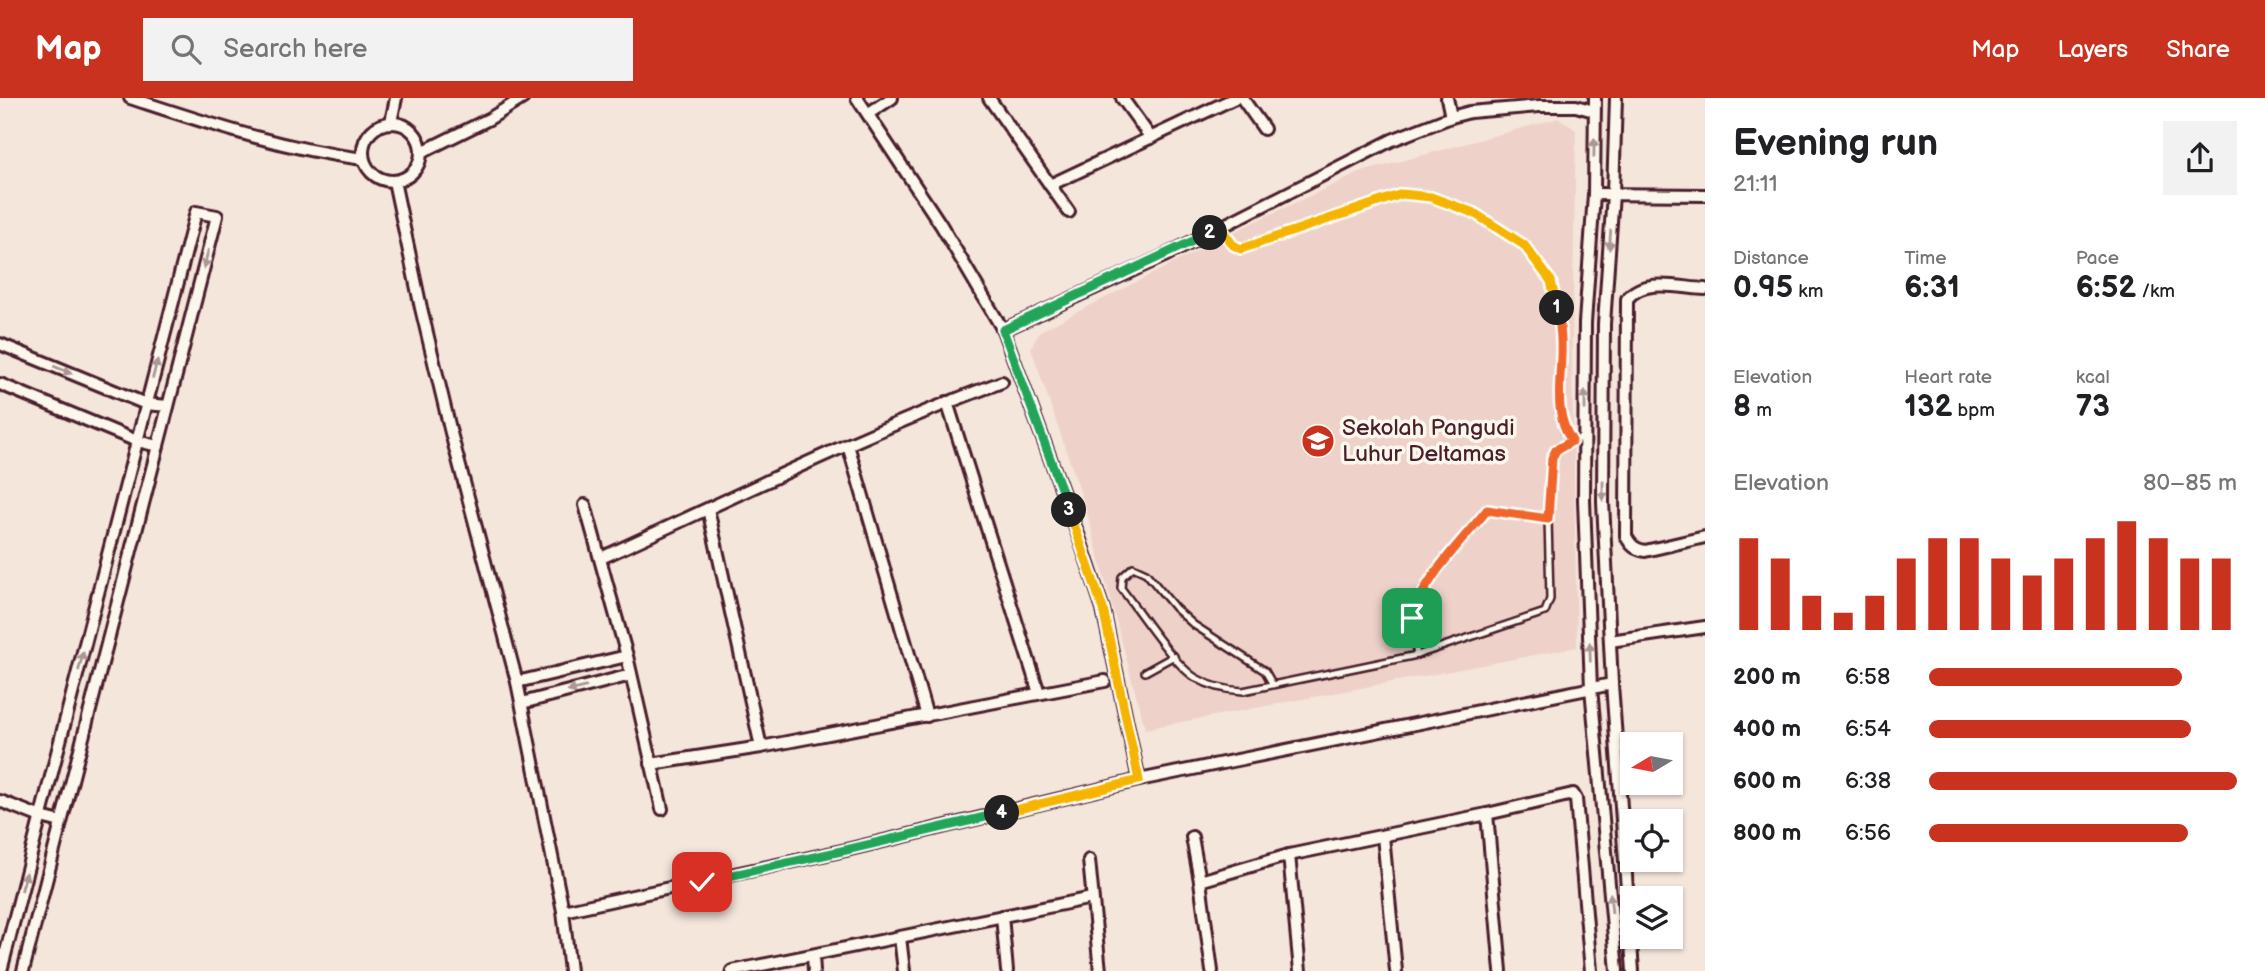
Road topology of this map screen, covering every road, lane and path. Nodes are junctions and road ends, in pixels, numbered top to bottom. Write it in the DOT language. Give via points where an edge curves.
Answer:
graph roads {
  1 [pos="130,98"];
  2 [pos="396,98"];
  3 [pos="523,98"];
  4 [pos="857,98"];
  5 [pos="892,98"];
  6 [pos="989,98"];
  7 [pos="1122,98"];
  8 [pos="1235,98"];
  9 [pos="1242,98"];
  10 [pos="1447,98"];
  11 [pos="1467,98"];
  12 [pos="1595,98"];
  13 [pos="1616,98"];
  14 [pos="1594,111"];
  15 [pos="1471,112"];
  16 [pos="869,113"];
  17 [pos="1451,117"];
  18 [pos="391,122"];
  19 [pos="1264,129"];
  20 [pos="1151,138"];
  21 [pos="422,152"];
  22 [pos="363,159"];
  23 [pos="394,181"];
  24 [pos="1051,185"];
  25 [pos="1594,194"];
  26 [pos="1613,194"];
  27 [pos="1705,195"];
  28 [pos="1069,212"];
  29 [pos="1221,228"];
  30 [pos="1705,289"];
  31 [pos="1003,330"];
  32 [pos="0,344"];
  33 [pos="1002,382"];
  34 [pos="0,384"];
  35 [pos="947,402"];
  36 [pos="146,404"];
  37 [pos="168,407"];
  38 [pos="1584,438"];
  39 [pos="137,441"];
  40 [pos="1572,441"];
  41 [pos="158,446"];
  42 [pos="848,446"];
  43 [pos="585,505"];
  44 [pos="708,509"];
  45 [pos="1548,519"];
  46 [pos="1705,537"];
  47 [pos="601,558"];
  48 [pos="1705,627"];
  49 [pos="1610,641"];
  50 [pos="1418,655"];
  51 [pos="627,656"];
  52 [pos="1174,656"];
  53 [pos="1145,672"];
  54 [pos="631,675"];
  55 [pos="1105,681"];
  56 [pos="517,682"];
  57 [pos="1612,684"];
  58 [pos="1273,685"];
  59 [pos="1591,688"];
  60 [pos="1039,693"];
  61 [pos="522,703"];
  62 [pos="927,716"];
  63 [pos="761,747"];
  64 [pos="651,764"];
  65 [pos="1139,780"];
  66 [pos="0,801"];
  67 [pos="662,809"];
  68 [pos="1487,814"];
  69 [pos="40,817"];
  70 [pos="61,822"];
  71 [pos="1383,836"];
  72 [pos="1192,837"];
  73 [pos="1289,855"];
  74 [pos="1089,860"];
  75 [pos="1200,881"];
  76 [pos="1093,898"];
  77 [pos="563,911"];
  78 [pos="1002,916"];
  79 [pos="900,937"];
  80 [pos="813,955"];
  81 [pos="1,971"];
  82 [pos="23,971"];
  83 [pos="570,971"];
  84 [pos="732,971"];
  85 [pos="814,971"];
  86 [pos="904,971"];
  87 [pos="1007,971"];
  88 [pos="1100,971"];
  89 [pos="1212,971"];
  90 [pos="1300,971"];
  91 [pos="1396,971"];
  92 [pos="1501,971"];
  93 [pos="1591,971"];
  94 [pos="1617,971"];
  95 [pos="1633,971"];
  1 -- 22 [label="street" via="246,135"];
  2 -- 18 [label="street"];
  3 -- 21 [label="street"];
  4 -- 16 [label="street"];
  5 -- 16 [label="street"];
  6 -- 24 [label="street"];
  7 -- 20 [label="street"];
  8 -- 20 [label="street"];
  9 -- 19 [label="street"];
  10 -- 17 [label="street"];
  11 -- 15 [label="street"];
  12 -- 14 [label="street"];
  13 -- 26 [label="street"];
  14 -- 15 [label="street" via="1539,106"];
  25 -- 14 [label="street, one-way"];
  15 -- 17 [label="street"];
  16 -- 31 [label="street"];
  17 -- 29 [label="street" via="1392,141"];
  18 -- 21 [label="street" via="406,125 418,137"];
  18 -- 22 [label="street" via="368,134"];
  20 -- 24 [label="street"];
  21 -- 23 [label="street" via="418,166"];
  22 -- 23 [label="street" via="380,179"];
  23 -- 56 [label="street" via="448,420"];
  24 -- 28 [label="street"];
  25 -- 26 [label="street"];
  38 -- 25 [label="street, one-way" via="1585,323"];
  26 -- 27 [label="street"];
  26 -- 49 [label="street, one-way" via="1604,324 1602,502"];
  29 -- 31 [label="street"];
  29 -- 40 [label="lane" via="1241,249 1402,194 1431,197 1474,213 1524,245 1551,281 1562,340 1559,411"];
  30 -- 46 [label="street" via="1645,286 1628,299 1626,522 1626,536 1637,550"];
  31 -- 65 [label="street" via="1103,609"];
  32 -- 36 [label="street, one-way"];
  33 -- 35 [label="street"];
  34 -- 39 [label="street"];
  35 -- 42 [label="street"];
  35 -- 60 [label="street"];
  36 -- 37 [label="street"];
  36 -- 37 [label="street, one-way" via="195,212 217,216"];
  36 -- 39 [label="street"];
  37 -- 41 [label="street"];
  38 -- 40 [label="lane"];
  59 -- 38 [label="street, one-way"];
  39 -- 41 [label="street"];
  69 -- 39 [label="street, one-way"];
  40 -- 45 [label="lane" via="1556,450 1552,458"];
  41 -- 70 [label="street"];
  42 -- 44 [label="street"];
  42 -- 62 [label="street"];
  43 -- 47 [label="street"];
  44 -- 47 [label="street"];
  44 -- 63 [label="street"];
  45 -- 50 [label="lane" via="1550,599 1545,612"];
  45 -- 50 [label="lane" via="1487,510 1420,594 1411,626"];
  47 -- 51 [label="street"];
  48 -- 49 [label="street"];
  49 -- 57 [label="street"];
  50 -- 58 [label="lane"];
  51 -- 54 [label="street"];
  51 -- 56 [label="street"];
  52 -- 53 [label="lane"];
  52 -- 58 [label="lane" via="1194,677 1222,689 1243,691"];
  52 -- 58 [label="lane" via="1121,588 1122,577 1133,568 1146,573 1194,625 1265,671"];
  54 -- 61 [label="street, one-way"];
  54 -- 64 [label="street"];
  55 -- 60 [label="street"];
  56 -- 61 [label="street"];
  57 -- 59 [label="street"];
  57 -- 95 [label="street"];
  59 -- 65 [label="street"];
  94 -- 59 [label="street, one-way"];
  60 -- 62 [label="street"];
  61 -- 77 [label="street"];
  62 -- 63 [label="street"];
  63 -- 64 [label="street"];
  64 -- 67 [label="street"];
  65 -- 77 [label="street"];
  66 -- 69 [label="street"];
  68 -- 71 [label="street"];
  68 -- 92 [label="street"];
  68 -- 93 [label="street" via="1575,794"];
  69 -- 70 [label="street"];
  81 -- 69 [label="street, one-way"];
  70 -- 82 [label="street"];
  71 -- 73 [label="street"];
  71 -- 91 [label="street"];
  72 -- 75 [label="street"];
  73 -- 75 [label="street"];
  73 -- 90 [label="street"];
  74 -- 76 [label="street"];
  75 -- 89 [label="street"];
  76 -- 78 [label="street"];
  76 -- 88 [label="street"];
  77 -- 83 [label="street"];
  78 -- 79 [label="street"];
  78 -- 87 [label="street"];
  79 -- 80 [label="street"];
  79 -- 86 [label="street"];
  80 -- 84 [label="street"];
  80 -- 85 [label="street"];
}
